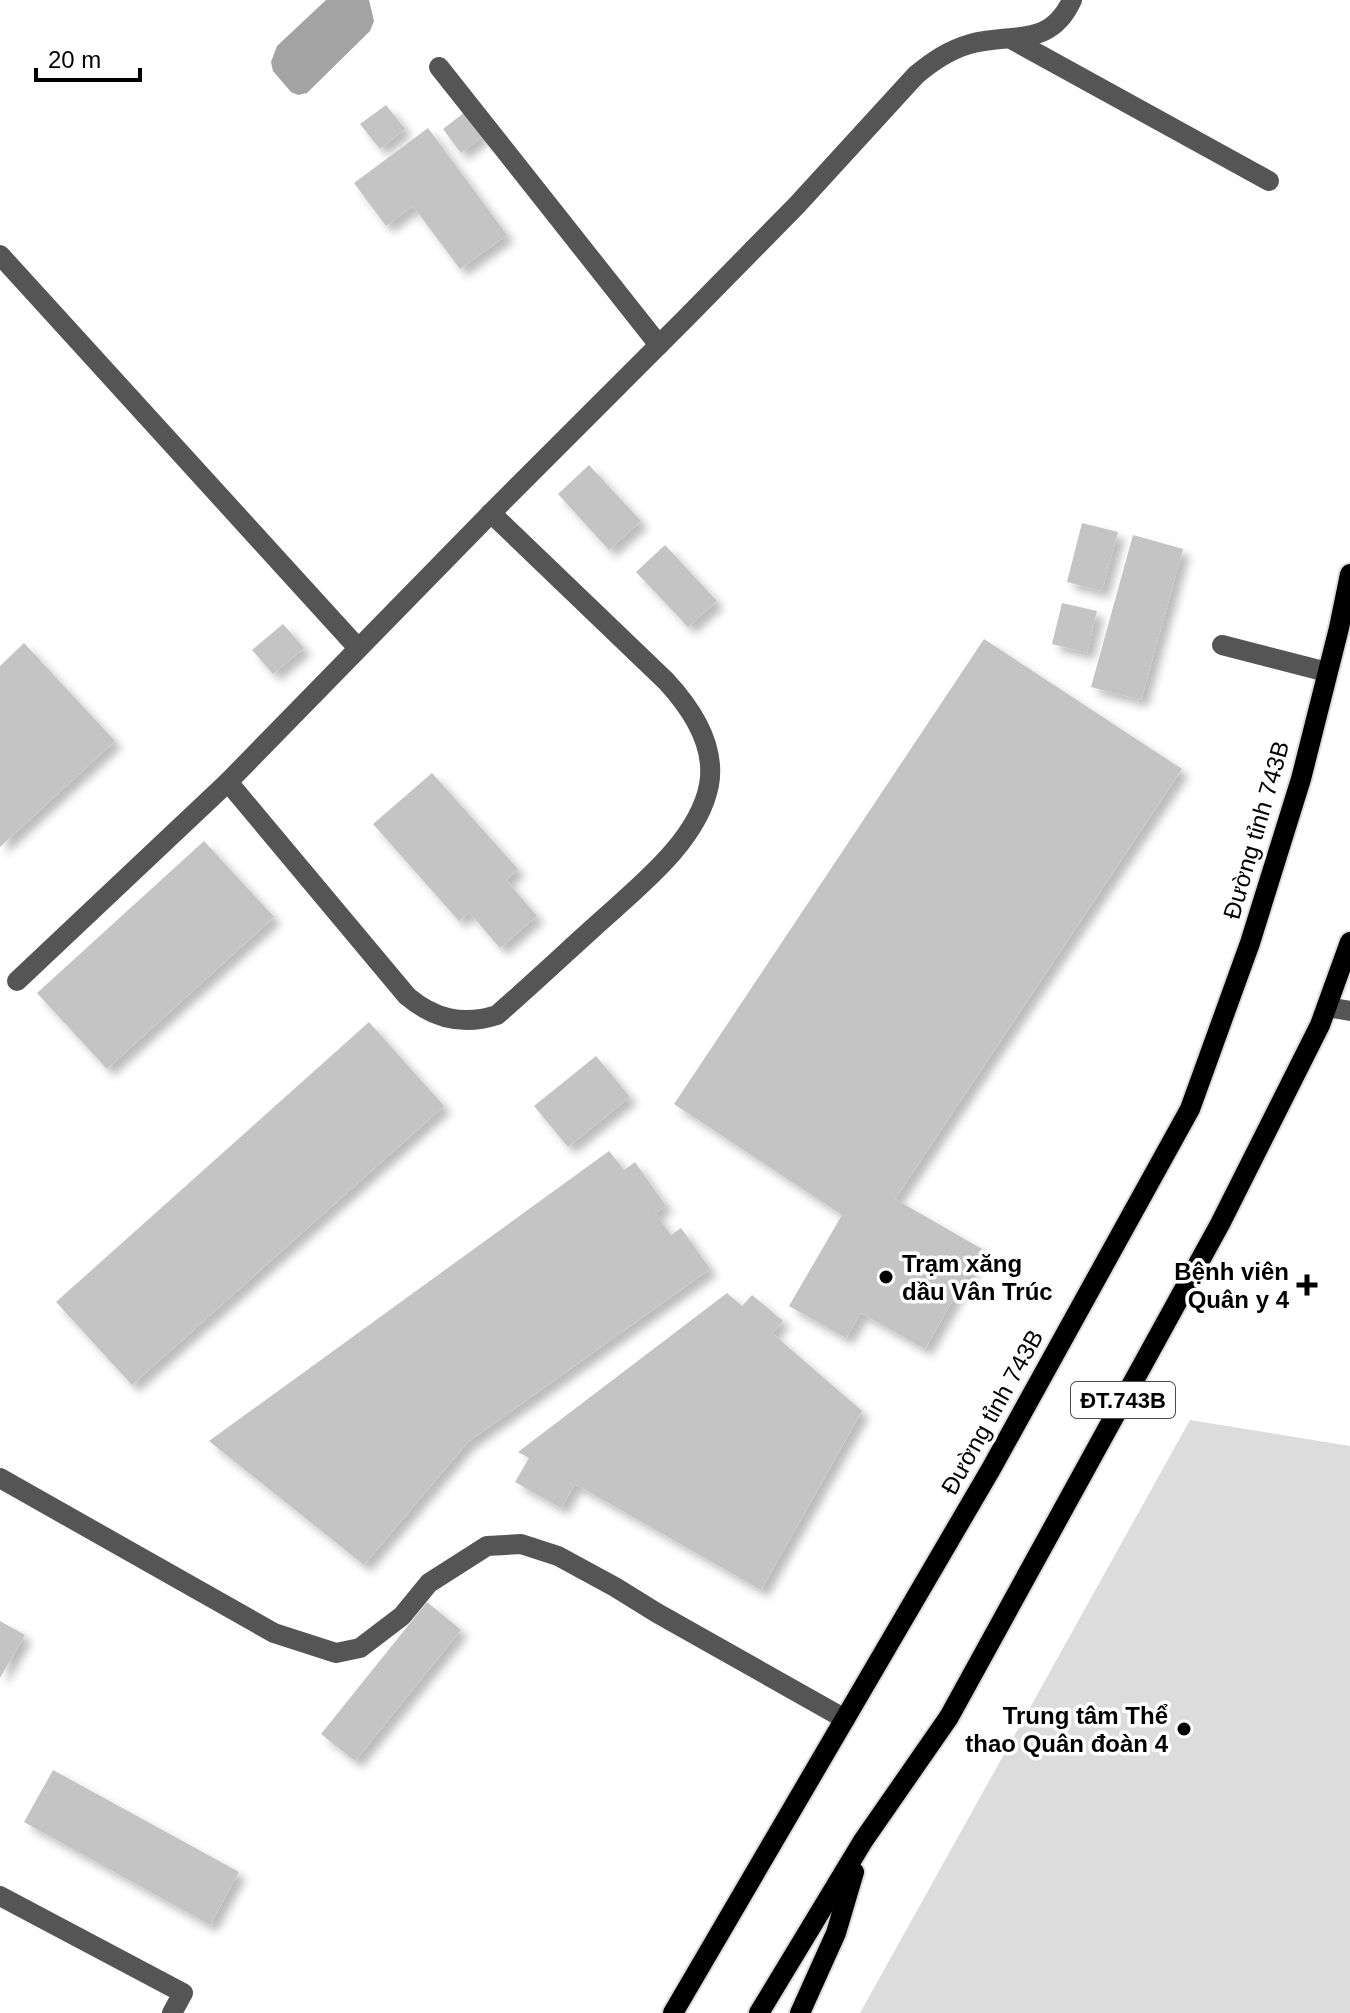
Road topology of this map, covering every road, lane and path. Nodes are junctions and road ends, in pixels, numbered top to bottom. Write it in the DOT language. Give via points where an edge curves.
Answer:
graph roads {
  1 [pos="1072,0"];
  2 [pos="1011,39"];
  3 [pos="439,67"];
  4 [pos="1269,181"];
  5 [pos="0,255"];
  6 [pos="659,345"];
  7 [pos="491,513"];
  8 [pos="1350,574"];
  9 [pos="1222,645"];
  10 [pos="358,648"];
  11 [pos="1327,672"];
  12 [pos="228,782"];
  13 [pos="1350,942"];
  14 [pos="17,981"];
  15 [pos="1327,1007"];
  16 [pos="1350,1011"];
  17 [pos="0,1478"];
  18 [pos="845,1719"];
  19 [pos="863,1841"];
  20 [pos="0,1896"];
  21 [pos="172,2013"];
  22 [pos="673,2013"];
  23 [pos="759,2013"];
  24 [pos="800,2013"];
  1 -- 2 [label="lane" via="1047,31"];
  2 -- 4 [label="lane"];
  2 -- 6 [label="lane" via="973,43 925,68"];
  3 -- 6 [label="lane"];
  5 -- 10 [label="lane"];
  6 -- 7 [label="lane"];
  7 -- 10 [label="lane"];
  7 -- 12 [label="lane" via="692,712 706,748 709,784 696,817 667,859 497,1015 451,1020 407,996"];
  8 -- 11 [label="main road, Đường tỉnh 743B / ĐT.743B"];
  9 -- 11 [label="lane"];
  10 -- 12 [label="lane"];
  11 -- 18 [label="main road, Đường tỉnh 743B / ĐT.743B" via="1301,779 1259,913 1190,1109 999,1456"];
  12 -- 14 [label="lane"];
  13 -- 15 [label="main road, ĐT.743B"];
  15 -- 16 [label="lane"];
  15 -- 19 [label="main road, ĐT.743B" via="1220,1224 956,1703"];
  17 -- 18 [label="lane" via="274,1633 336,1653 360,1648 402,1616 429,1583 487,1546 521,1544 601,1579"];
  18 -- 22 [label="main road, Đường tỉnh 743B / ĐT.743B"];
  19 -- 23 [label="main road, ĐT.743B"];
  19 -- 24 [label="main road" via="836,1933"];
  20 -- 21 [label="lane" via="183,1993"];
}
